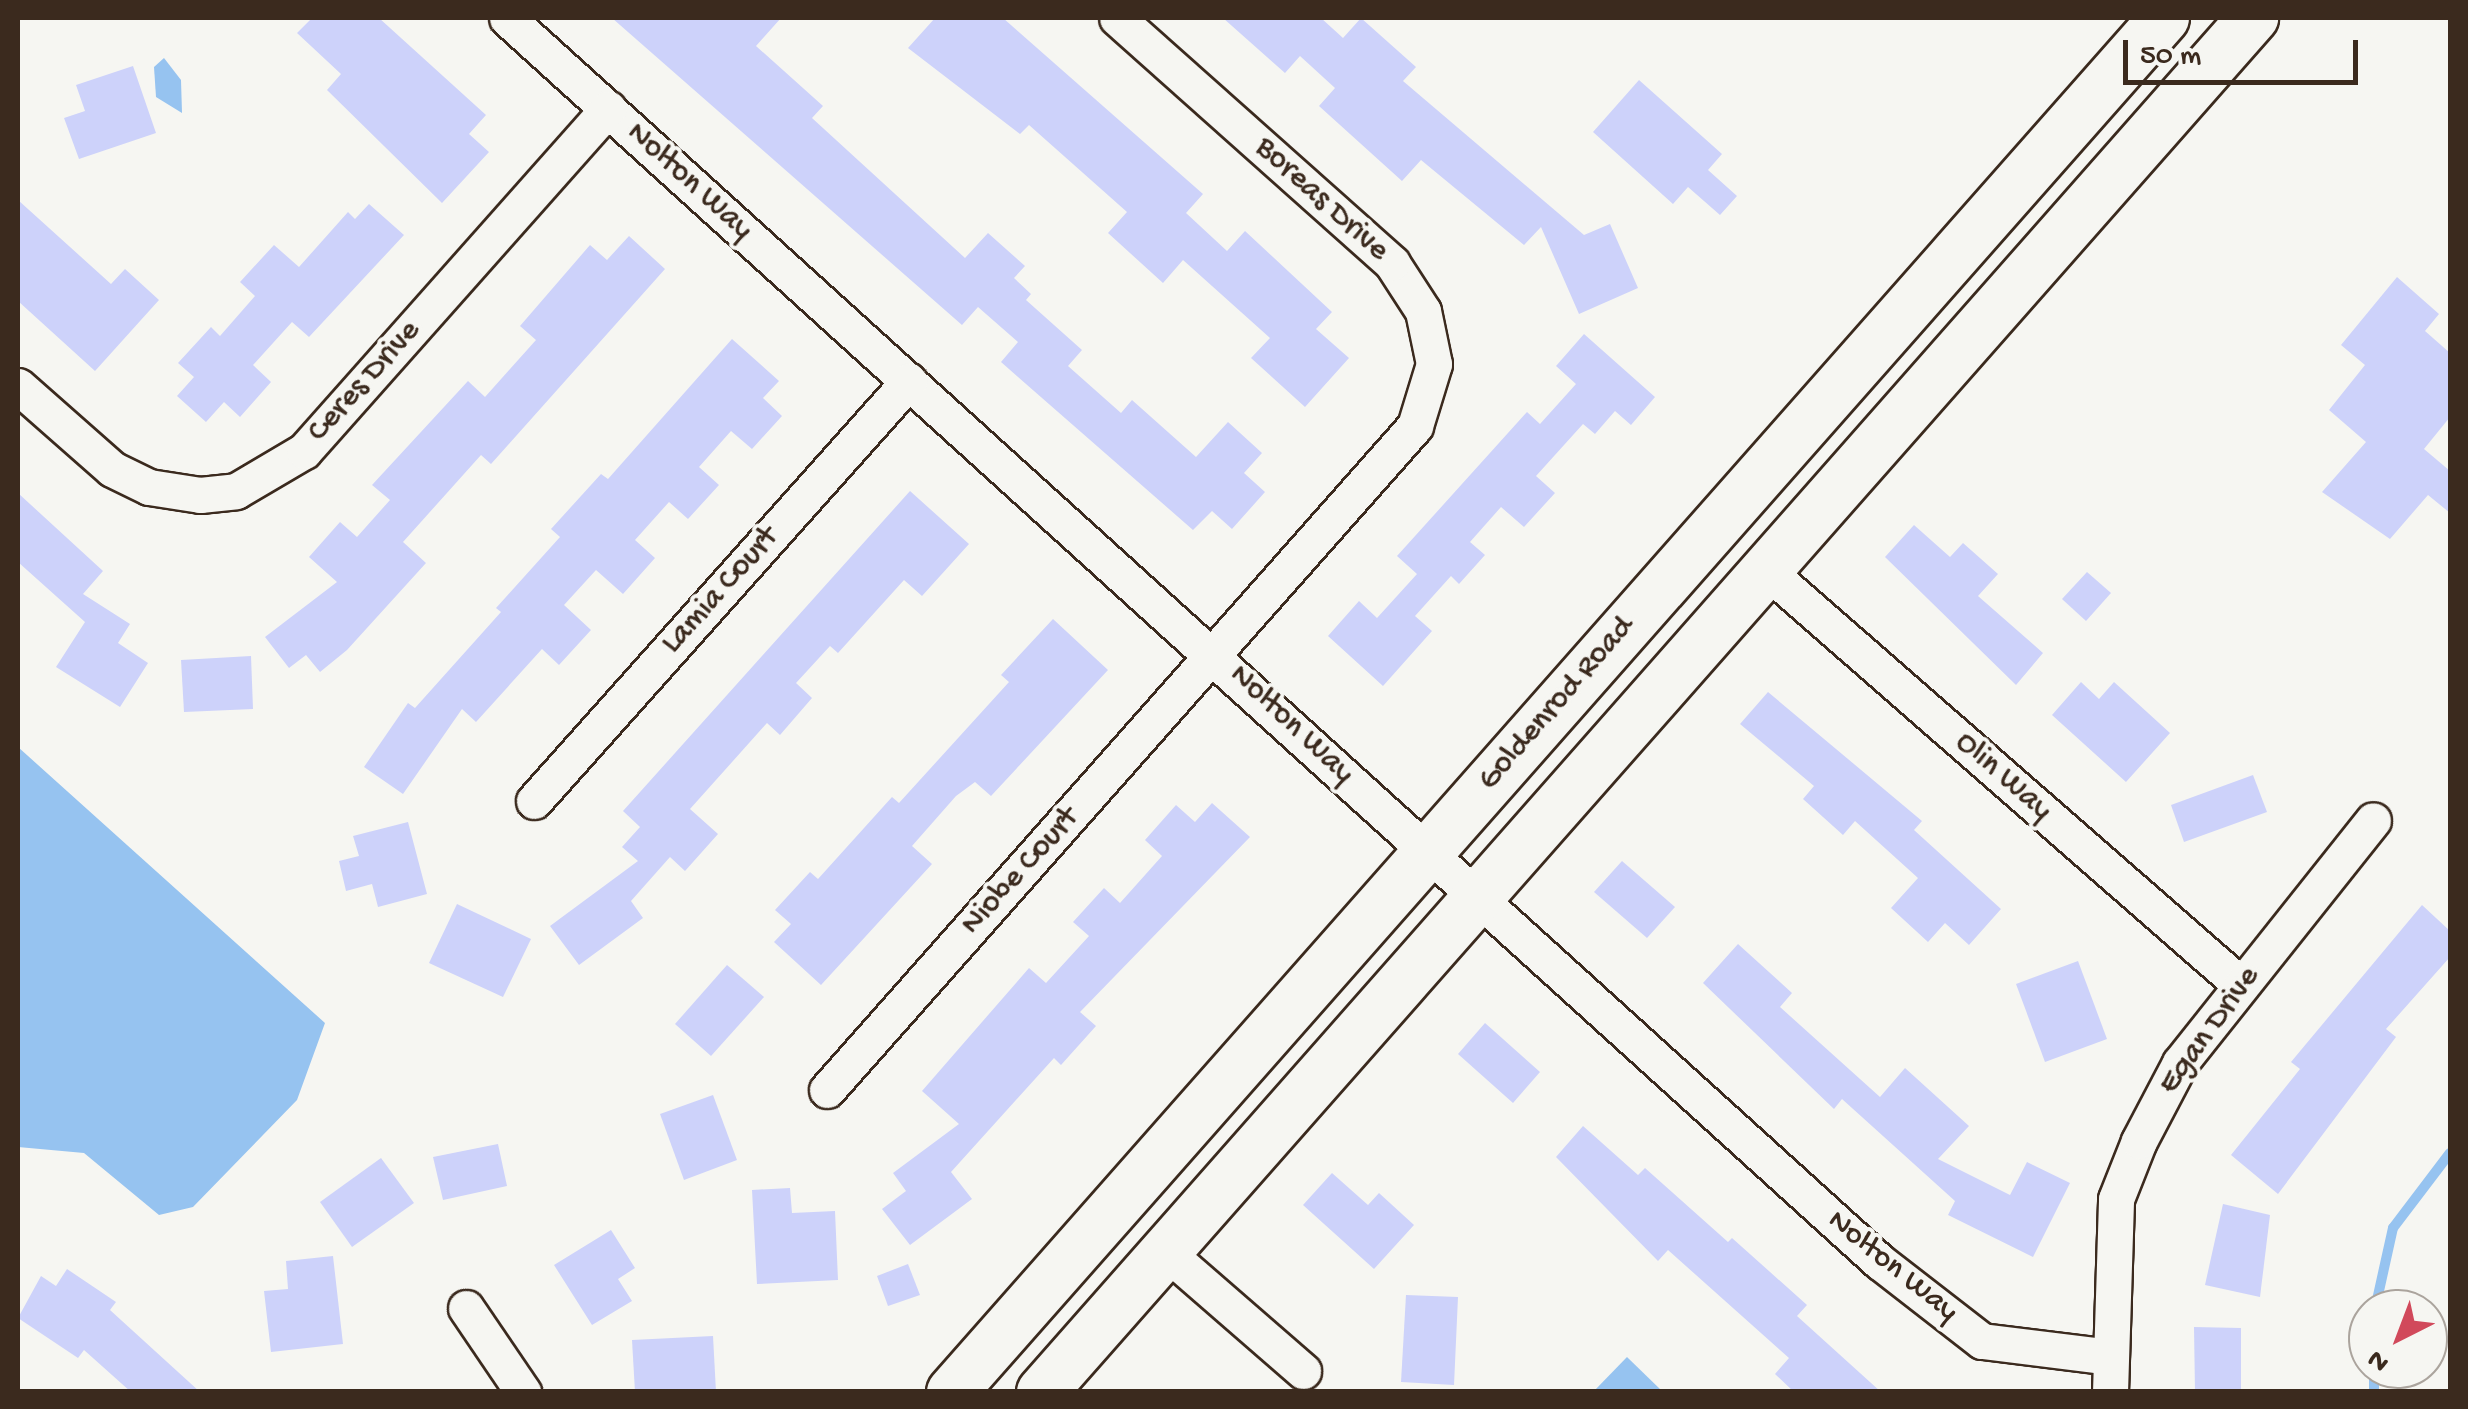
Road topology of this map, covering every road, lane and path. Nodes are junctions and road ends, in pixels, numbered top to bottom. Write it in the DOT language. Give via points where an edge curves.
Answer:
graph roads {
  1 [pos="507,18"];
  2 [pos="1118,18"];
  3 [pos="2164,18"];
  4 [pos="2199,18"];
  5 [pos="2253,18"];
  6 [pos="608,108"];
  7 [pos="2110,179"];
  8 [pos="909,381"];
  9 [pos="18,386"];
  10 [pos="1766,570"];
  11 [pos="1214,654"];
  12 [pos="534,801"];
  13 [pos="2373,820"];
  14 [pos="1428,852"];
  15 [pos="1474,900"];
  16 [pos="2241,985"];
  17 [pos="827,1090"];
  18 [pos="1165,1251"];
  19 [pos="466,1308"];
  20 [pos="1303,1372"];
  21 [pos="2110,1374"];
  22 [pos="524,1392"];
  23 [pos="952,1392"];
  24 [pos="1042,1392"];
  1 -- 6 [label="street, Nolton Way"];
  2 -- 11 [label="street, Boreas Drive" via="1392,262 1422,311 1434,364 1415,426"];
  3 -- 14 [label="main road, Goldenrod Road"];
  4 -- 7 [label="main road" via="2118,110"];
  5 -- 7 [label="main road, Goldenrod Road"];
  6 -- 8 [label="street, Nolton Way"];
  6 -- 9 [label="street, Ceres Drive" via="304,451 236,491 200,495 149,487 112,469"];
  7 -- 10 [label="main road, Goldenrod Road"];
  8 -- 11 [label="street, Nolton Way"];
  8 -- 12 [label="street, Lamia Court"];
  10 -- 15 [label="main road, Goldenrod Road"];
  10 -- 16 [label="street, Olin Way"];
  11 -- 14 [label="street, Nolton Way"];
  11 -- 17 [label="street, Niobe Court"];
  13 -- 16 [label="street, Egan Drive"];
  14 -- 15 [label="street, Nolton Way"];
  14 -- 23 [label="main road, Goldenrod Road"];
  15 -- 18 [label="main road, Goldenrod Road"];
  15 -- 21 [label="street, Nolton Way" via="1880,1262 1982,1341"];
  16 -- 21 [label="street, Egan Drive" via="2180,1063 2116,1199"];
  18 -- 20 [label="street"];
  18 -- 24 [label="main road, Goldenrod Road"];
  19 -- 22 [label="street"];
}
